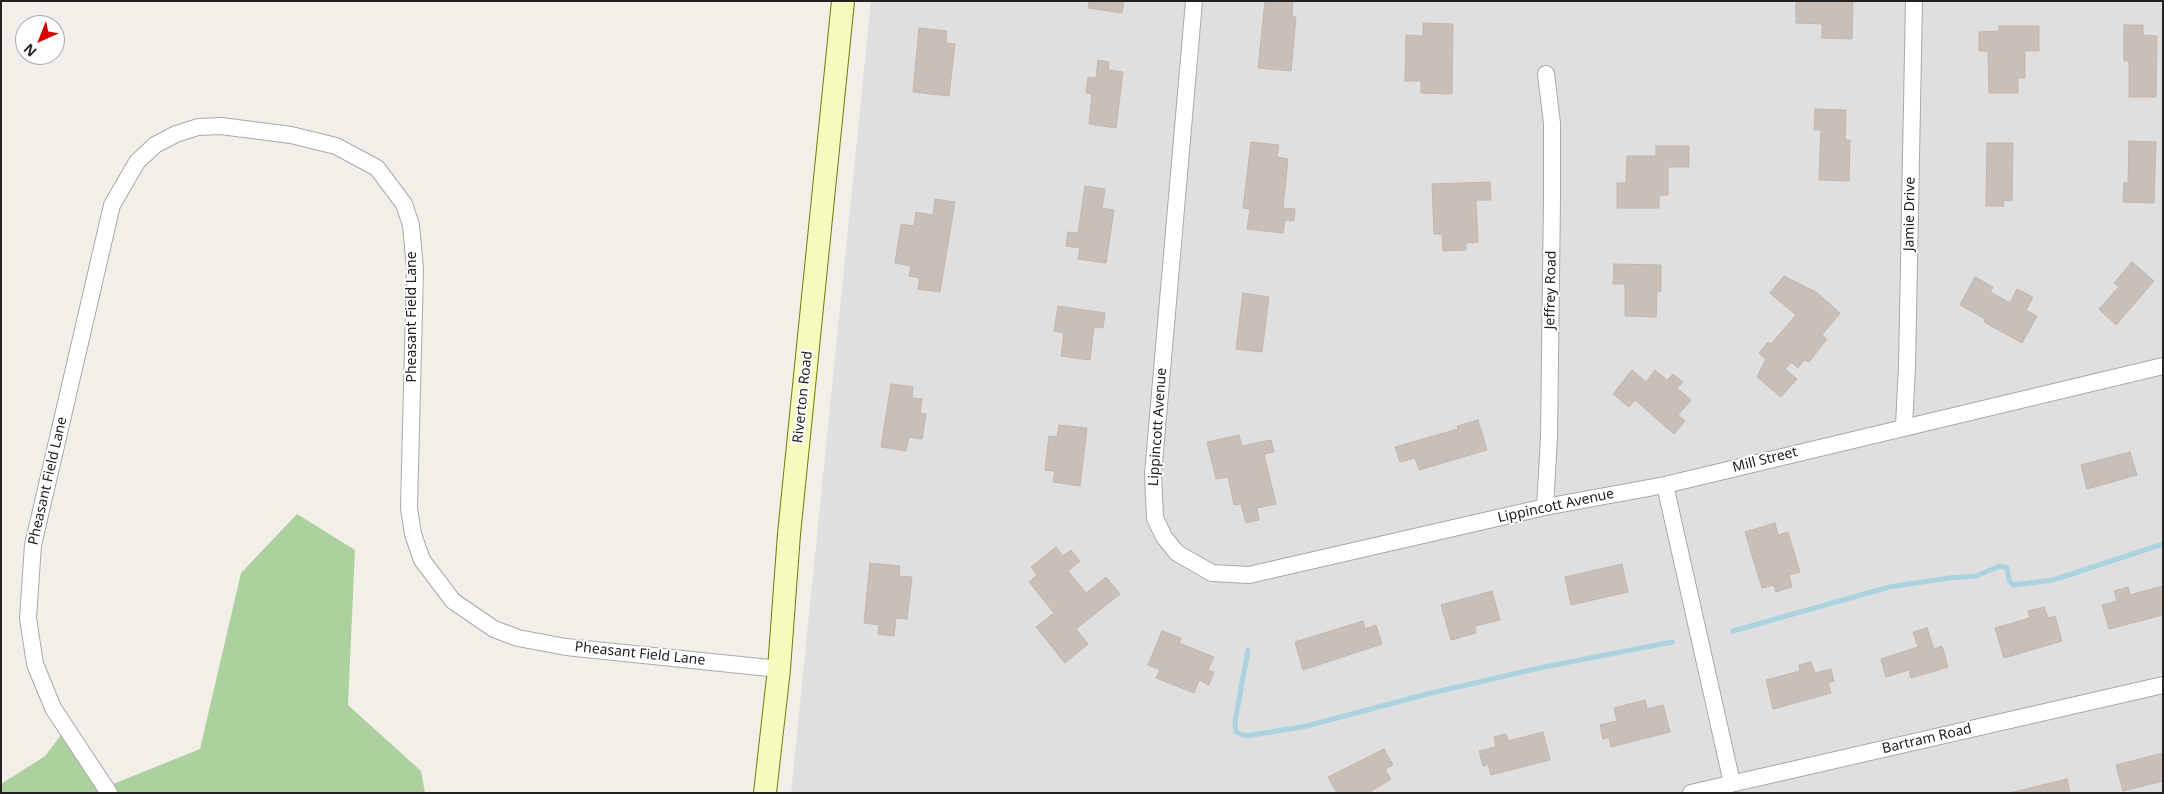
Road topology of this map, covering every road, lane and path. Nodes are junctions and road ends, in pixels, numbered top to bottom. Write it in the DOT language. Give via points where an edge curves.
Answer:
graph roads {
  1 [pos="843,1"];
  2 [pos="1194,1"];
  3 [pos="1914,1"];
  4 [pos="1546,74"];
  5 [pos="2163,366"];
  6 [pos="1904,426"];
  7 [pos="1665,485"];
  8 [pos="1545,507"];
  9 [pos="779,669"];
  10 [pos="2163,685"];
  11 [pos="1732,783"];
  12 [pos="109,793"];
  13 [pos="765,793"];
  14 [pos="1691,793"];
  1 -- 9 [label="main road, Riverton Road" via="788,534"];
  2 -- 8 [label="street, Lippincott Avenue" via="1153,474 1155,518 1164,538 1177,553 1212,573 1249,575"];
  3 -- 6 [label="street, Jamie Drive"];
  4 -- 8 [label="street, Jeffrey Road" via="1552,123 1552,198"];
  5 -- 6 [label="street, Mill Street"];
  6 -- 7 [label="street, Mill Street"];
  7 -- 8 [label="street, Lippincott Avenue"];
  7 -- 11 [label="street"];
  9 -- 12 [label="street, Pheasant Field Lane" via="566,647 518,638 494,629 453,601 422,560 409,508 415,269 411,225 404,204 377,168 336,146 291,135 221,126 198,127 176,134 150,151 138,162 112,205 33,545 28,618 35,664 53,708"];
  9 -- 13 [label="main road, Riverton Road"];
  10 -- 11 [label="street, Bartram Road"];
  11 -- 14 [label="street, Bartram Road"];
}
